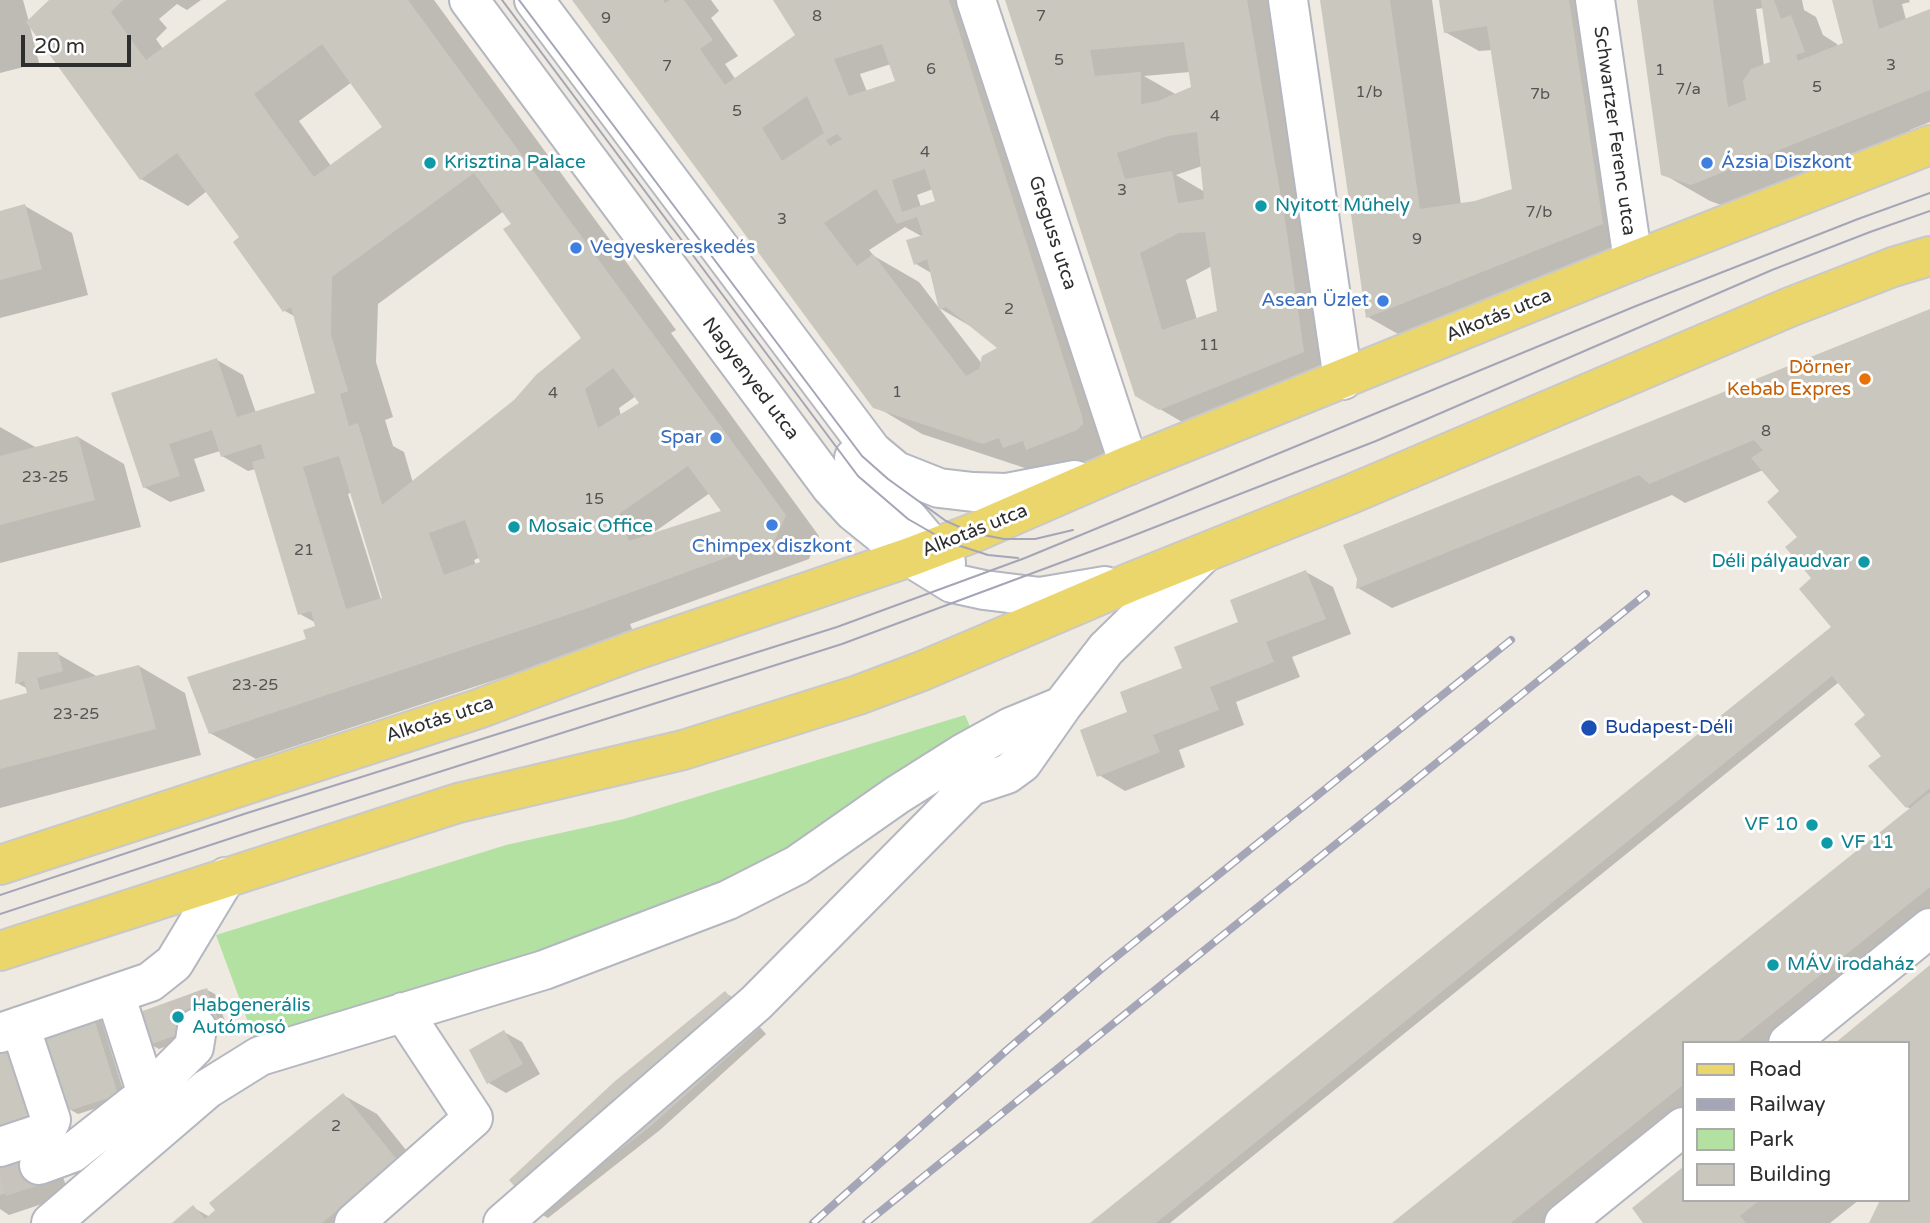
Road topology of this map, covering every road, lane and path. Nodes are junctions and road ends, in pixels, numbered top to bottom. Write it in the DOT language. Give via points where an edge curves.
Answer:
graph roads {
  1 [pos="468,0"];
  2 [pos="511,0"];
  3 [pos="534,0"];
  4 [pos="976,0"];
  5 [pos="1289,0"];
  6 [pos="1595,0"];
  7 [pos="1930,145"];
  8 [pos="1930,256"];
  9 [pos="1633,261"];
  10 [pos="1343,380"];
  11 [pos="1122,469"];
  12 [pos="1207,551"];
  13 [pos="921,553"];
  14 [pos="1131,582"];
  15 [pos="1062,706"];
  16 [pos="0,865"];
  17 [pos="226,877"];
  18 [pos="1930,928"];
  19 [pos="0,951"];
  20 [pos="115,994"];
  21 [pos="185,996"];
  22 [pos="404,1012"];
  23 [pos="10,1030"];
  24 [pos="1790,1041"];
  25 [pos="147,1094"];
  26 [pos="1682,1128"];
  27 [pos="0,1147"];
  28 [pos="39,1165"];
  29 [pos="51,1223"];
  30 [pos="354,1223"];
  31 [pos="503,1223"];
  32 [pos="1564,1223"];
  1 -- 13 [label="street, Nagyenyed utca" via="831,487 854,512"];
  2 -- 13 [label="street" via="854,458 881,486"];
  3 -- 11 [label="street" via="834,402 872,451 896,471 939,488 1007,493"];
  4 -- 11 [label="street, Greguss utca"];
  5 -- 10 [label="street"];
  6 -- 9 [label="street, Schwartzer Ferenc utca"];
  7 -- 9 [label="main road, Alkotás utca"];
  8 -- 12 [label="main road" via="1790,307"];
  9 -- 10 [label="main road, Alkotás utca"];
  10 -- 11 [label="main road, Alkotás utca"];
  11 -- 13 [label="main road, Alkotás utca"];
  12 -- 14 [label="main road"];
  12 -- 15 [label="street" via="1122,632"];
  13 -- 14 [label="street, Nagyenyed utca" via="952,583 984,590 1040,597"];
  13 -- 16 [label="main road, Alkotás utca" via="478,709"];
  14 -- 17 [label="main road" via="922,671 819,708 683,750 458,803"];
  15 -- 22 [label="street" via="962,754 797,865 728,900 544,970"];
  15 -- 31 [label="street" via="1022,763 1007,774 971,786 756,1003"];
  17 -- 19 [label="main road"];
  17 -- 21 [label="street"];
  18 -- 24 [label="street"];
  20 -- 21 [label="street" via="150,982"];
  20 -- 23 [label="street"];
  20 -- 25 [label="street"];
  21 -- 25 [label="street" via="194,1047"];
  22 -- 29 [label="street" via="260,1056 228,1074"];
  22 -- 30 [label="street" via="473,1118"];
  23 -- 27 [label="street" via="51,1120 44,1132"];
  25 -- 28 [label="street" via="72,1153"];
  26 -- 32 [label="street"];
}
